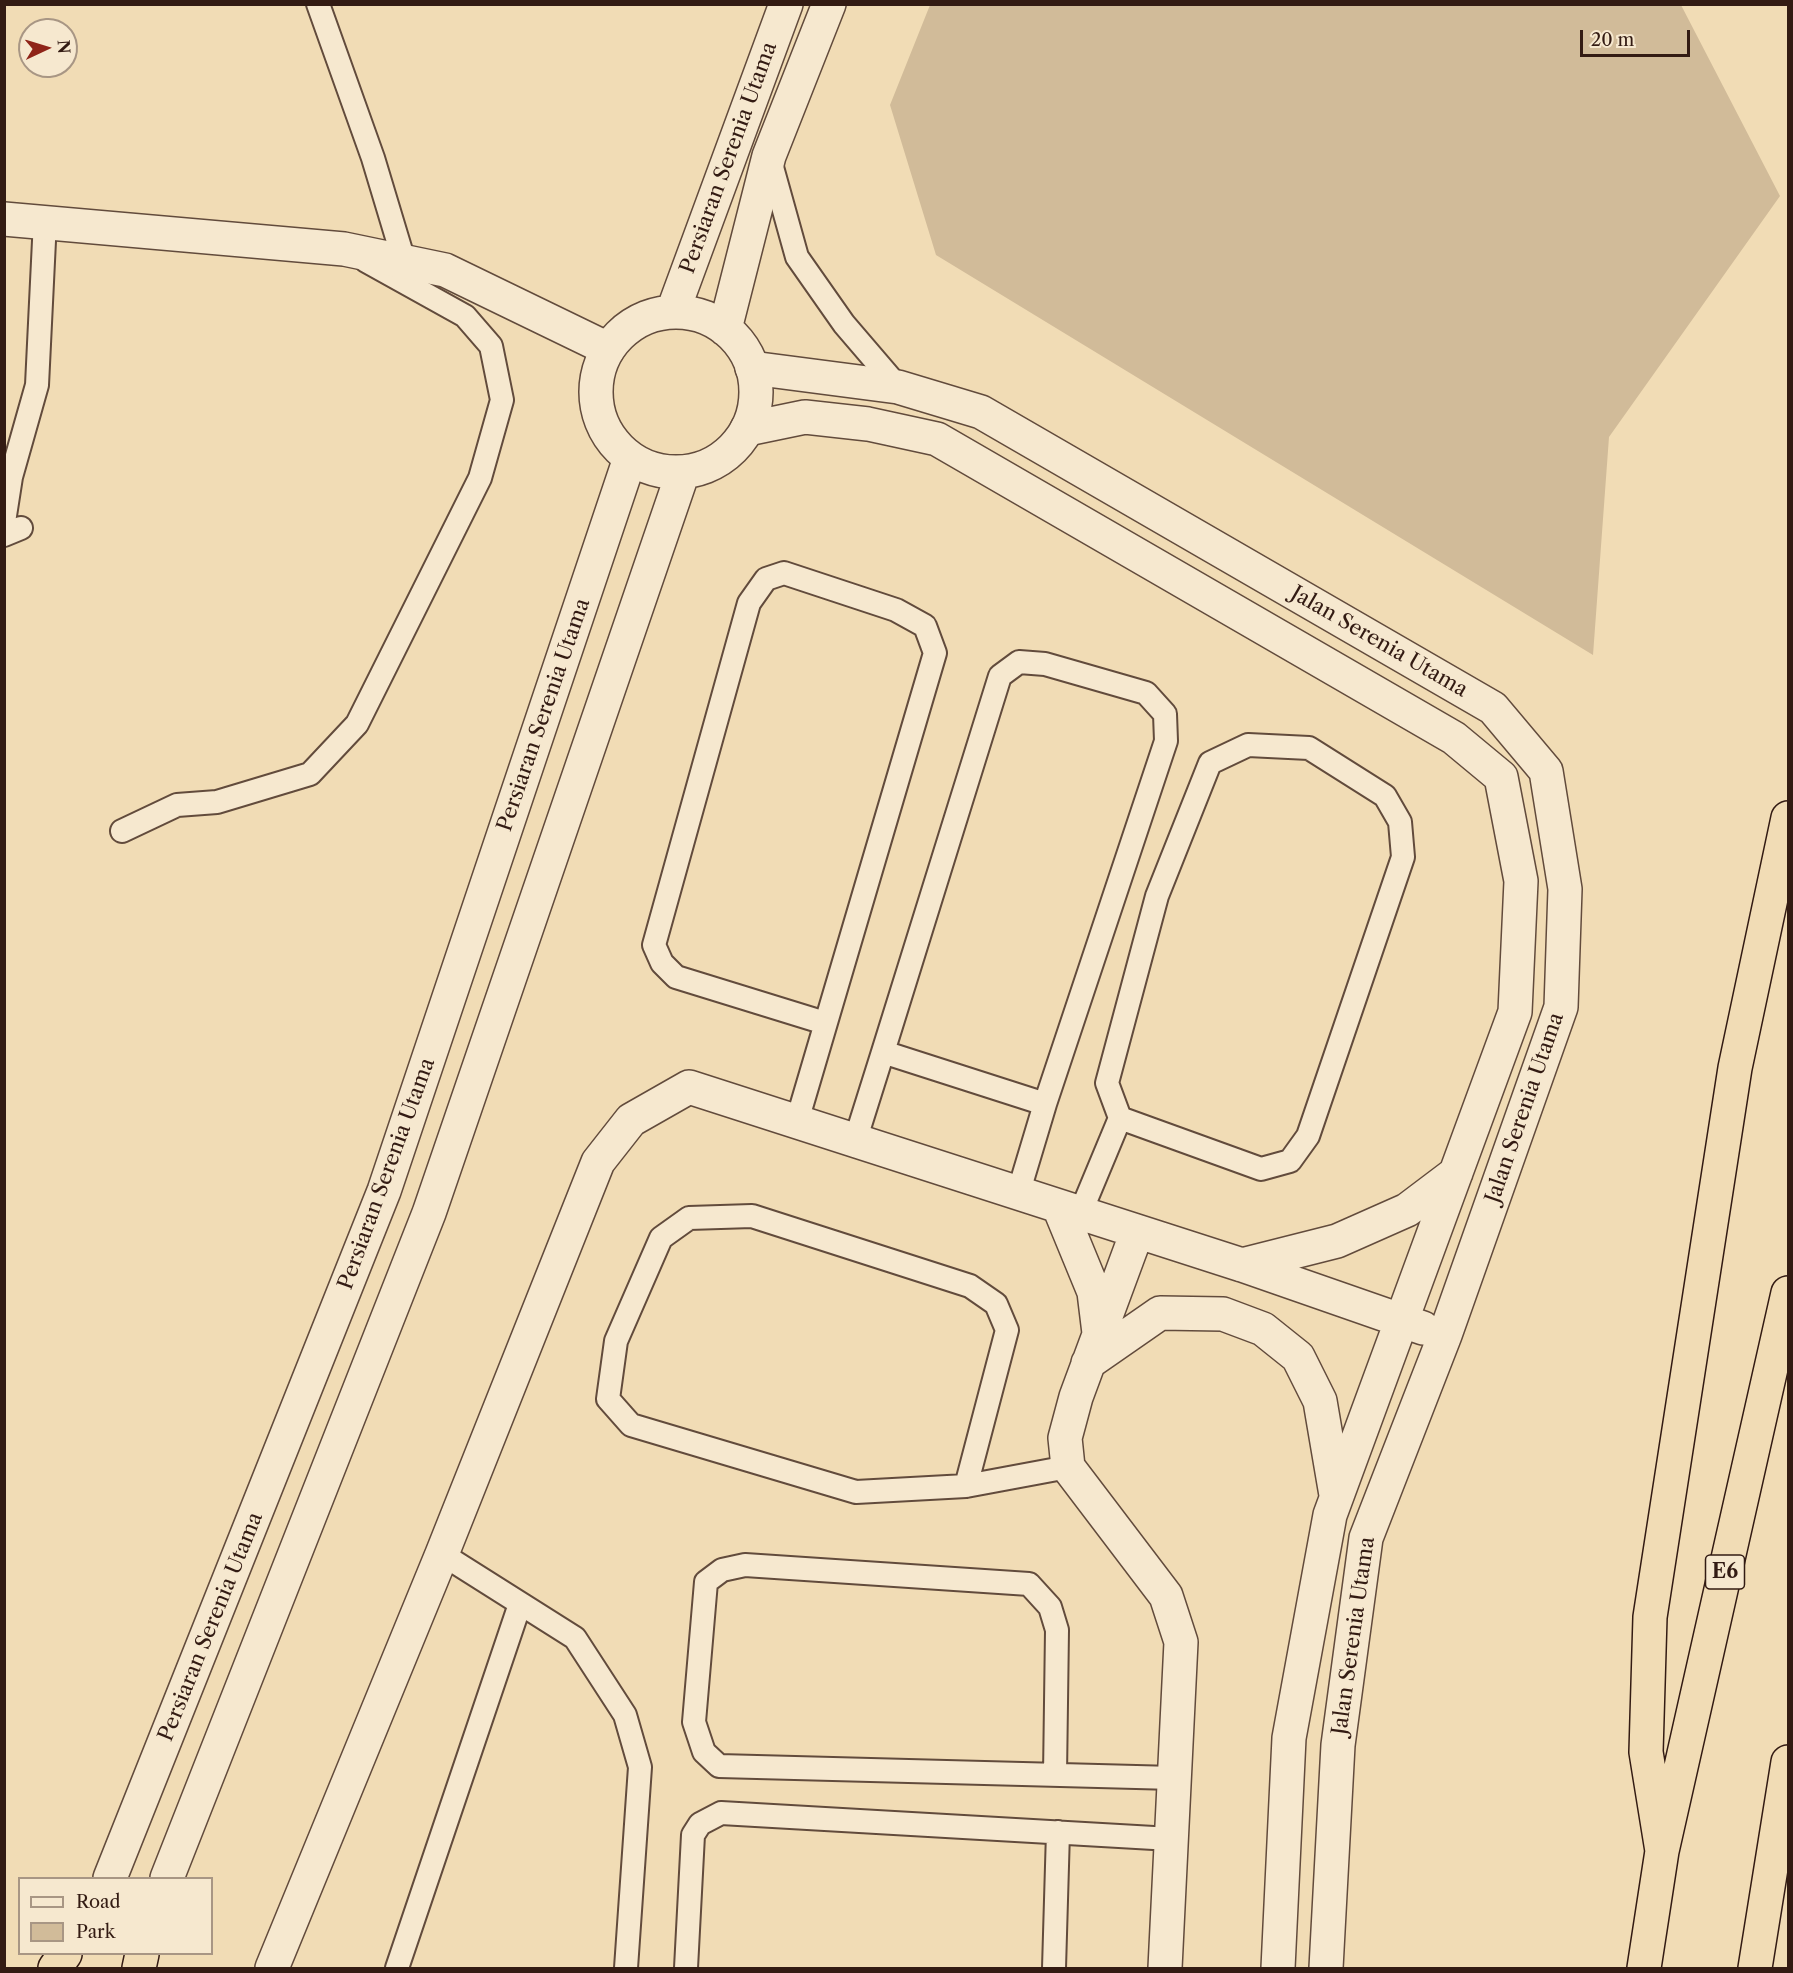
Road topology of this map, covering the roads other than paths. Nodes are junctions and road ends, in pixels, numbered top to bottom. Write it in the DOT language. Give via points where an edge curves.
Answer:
graph roads {
  1 [pos="318,4"];
  2 [pos="786,4"];
  3 [pos="829,4"];
  4 [pos="769,156"];
  5 [pos="4,219"];
  6 [pos="45,220"];
  7 [pos="344,249"];
  8 [pos="404,261"];
  9 [pos="673,311"];
  10 [pos="725,328"];
  11 [pos="608,349"];
  12 [pos="752,368"];
  13 [pos="898,387"];
  14 [pos="747,429"];
  15 [pos="630,458"];
  16 [pos="683,472"];
  17 [pos="10,528"];
  18 [pos="1788,818"];
  19 [pos="122,831"];
  20 [pos="825,1023"];
  21 [pos="883,1052"];
  22 [pos="1045,1104"];
  23 [pos="1120,1118"];
  24 [pos="796,1122"];
  25 [pos="855,1141"];
  26 [pos="1456,1173"];
  27 [pos="1018,1194"];
  28 [pos="1070,1210"];
  29 [pos="1137,1232"];
  30 [pos="1242,1265"];
  31 [pos="1788,1293"];
  32 [pos="1401,1321"];
  33 [pos="1445,1335"];
  34 [pos="1094,1349"];
  35 [pos="1068,1467"];
  36 [pos="966,1486"];
  37 [pos="1336,1497"];
  38 [pos="442,1554"];
  39 [pos="520,1604"];
  40 [pos="1788,1762"];
  41 [pos="1055,1775"];
  42 [pos="1174,1778"];
  43 [pos="1058,1832"];
  44 [pos="1171,1839"];
  45 [pos="1662,1851"];
  46 [pos="110,1877"];
  47 [pos="167,1877"];
  48 [pos="64,1955"];
  49 [pos="55,1968"];
  50 [pos="272,1968"];
  51 [pos="397,1968"];
  52 [pos="626,1968"];
  53 [pos="686,1968"];
  54 [pos="1054,1968"];
  55 [pos="1165,1968"];
  56 [pos="1278,1968"];
  57 [pos="1326,1968"];
  58 [pos="1644,1968"];
  59 [pos="1755,1968"];
  1 -- 8 [label="lane" via="373,158"];
  2 -- 9 [label="street, Persiaran Serenia Utama"];
  3 -- 4 [label="street, Persiaran Serenia Utama"];
  4 -- 10 [label="street, Persiaran Serenia Utama"];
  4 -- 13 [label="lane" via="797,257 844,324"];
  5 -- 6 [label="street"];
  6 -- 7 [label="street"];
  6 -- 17 [label="lane" via="37,385 11,477"];
  7 -- 8 [label="street"];
  7 -- 19 [label="lane" via="465,316 491,346 502,400 480,478 357,724 310,774 217,802 177,805"];
  8 -- 11 [label="street" via="445,270"];
  9 -- 10 [label="street" via="709,319"];
  9 -- 11 [label="street" via="648,317 626,329"];
  10 -- 12 [label="street" via="742,346"];
  11 -- 15 [label="street" via="598,371 600,419 612,441"];
  12 -- 13 [label="street, Jalan Serenia Utama"];
  12 -- 14 [label="street" via="755,399"];
  13 -- 33 [label="street, Jalan Serenia Utama" via="981,412 1494,708 1546,771 1565,889 1561,1007"];
  14 -- 16 [label="street" via="720,458 703,468"];
  14 -- 26 [label="street, Jalan Serenia Utama" via="805,417 868,424 937,439 1454,738 1501,777 1521,881 1515,1012"];
  15 -- 16 [label="street" via="664,472"];
  15 -- 46 [label="street, Persiaran Serenia Utama" via="384,1191"];
  16 -- 47 [label="street" via="429,1213"];
  18 -- 45 [label="highway" via="1735,1068 1650,1617 1646,1752"];
  20 -- 20 [label="lane" via="935,653 925,626 896,610 784,573 766,579 749,603 654,945 662,963 676,976"];
  20 -- 24 [label="lane"];
  21 -- 22 [label="lane"];
  21 -- 22 [label="lane" via="1000,676 1019,662 1045,664 1146,693 1165,714 1167,741"];
  21 -- 25 [label="lane"];
  22 -- 27 [label="lane"];
  23 -- 23 [label="lane" via="1107,1083 1157,896 1210,763 1248,745 1309,748 1385,796 1400,822 1403,857 1308,1136 1290,1161 1261,1169"];
  23 -- 28 [label="lane"];
  24 -- 25 [label="street"];
  24 -- 38 [label="street" via="689,1087 631,1120 598,1162"];
  25 -- 27 [label="street"];
  26 -- 30 [label="street" via="1407,1210 1337,1241"];
  26 -- 32 [label="street, Jalan Serenia Utama"];
  27 -- 28 [label="street"];
  28 -- 29 [label="street"];
  28 -- 34 [label="street" via="1094,1292"];
  29 -- 30 [label="street"];
  29 -- 34 [label="street"];
  30 -- 32 [label="street"];
  31 -- 45 [label="highway, E6"];
  32 -- 33 [label="street"];
  32 -- 37 [label="street, Jalan Serenia Utama"];
  33 -- 57 [label="street, Jalan Serenia Utama" via="1366,1538 1338,1745"];
  34 -- 35 [label="street" via="1065,1438"];
  34 -- 37 [label="street" via="1160,1313 1223,1314 1263,1329 1298,1357 1320,1401"];
  35 -- 36 [label="lane"];
  35 -- 42 [label="street" via="1166,1596 1181,1642"];
  36 -- 36 [label="lane" via="856,1492 631,1425 608,1400 616,1341 661,1238 689,1218 752,1216 970,1286 996,1304 1007,1330"];
  37 -- 56 [label="street, Jalan Serenia Utama" via="1289,1738"];
  38 -- 39 [label="lane"];
  38 -- 50 [label="street"];
  39 -- 51 [label="lane"];
  39 -- 52 [label="lane" via="575,1638 625,1715 639,1767"];
  40 -- 59 [label="highway"];
  41 -- 41 [label="lane" via="719,1766 704,1752 694,1722 706,1582 722,1570 745,1564 1029,1584 1050,1607 1057,1630"];
  41 -- 42 [label="lane"];
  42 -- 44 [label="street"];
  43 -- 44 [label="lane"];
  43 -- 53 [label="lane" via="721,1813 700,1824 693,1835"];
  43 -- 54 [label="lane"];
  44 -- 55 [label="street"];
  45 -- 58 [label="highway, E6"];
  48 -- 49 [label="highway"];
}
